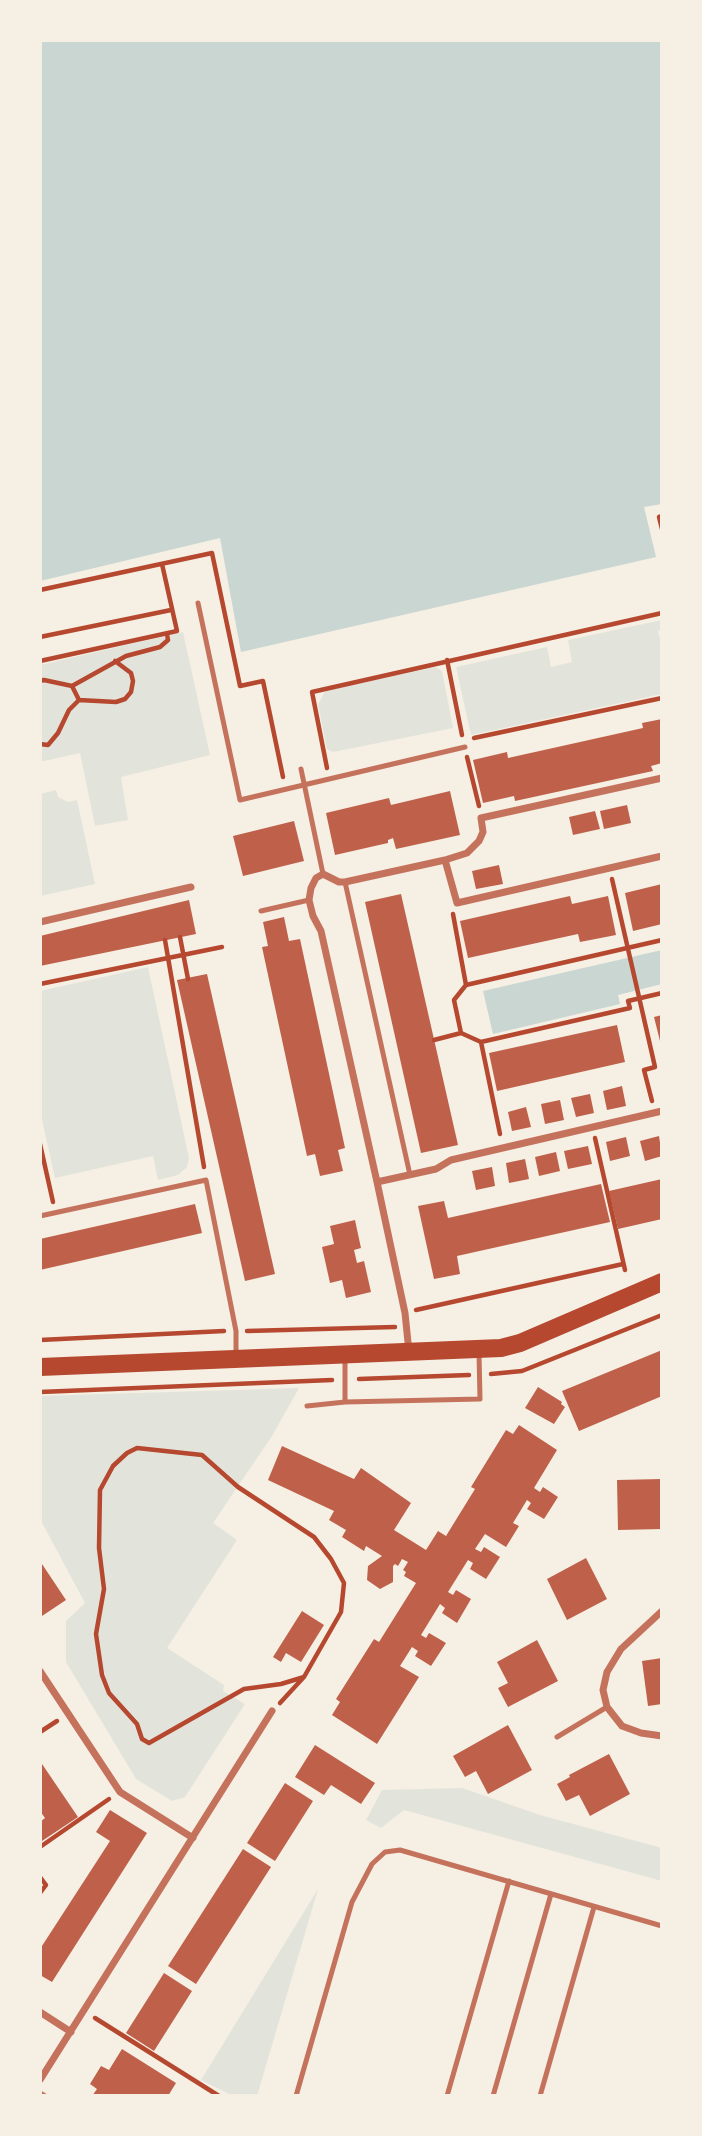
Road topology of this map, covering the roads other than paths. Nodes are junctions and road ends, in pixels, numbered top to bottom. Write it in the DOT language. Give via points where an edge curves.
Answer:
graph roads {
  1 [pos="198,603"];
  2 [pos="465,747"];
  3 [pos="302,771"];
  4 [pos="662,778"];
  5 [pos="304,785"];
  6 [pos="662,856"];
  7 [pos="446,860"];
  8 [pos="323,874"];
  9 [pos="345,882"];
  10 [pos="191,887"];
  11 [pos="309,900"];
  12 [pos="261,911"];
  13 [pos="40,922"];
  14 [pos="658,1112"];
  15 [pos="410,1175"];
  16 [pos="377,1182"];
  17 [pos="40,1216"];
  18 [pos="662,1282"];
  19 [pos="479,1350"];
  20 [pos="410,1352"];
  21 [pos="345,1354"];
  22 [pos="236,1357"];
  23 [pos="40,1367"];
  24 [pos="345,1402"];
  25 [pos="307,1406"];
  26 [pos="662,1611"];
  27 [pos="40,1671"];
  28 [pos="607,1707"];
  29 [pos="272,1711"];
  30 [pos="662,1736"];
  31 [pos="557,1737"];
  32 [pos="193,1838"];
  33 [pos="509,1881"];
  34 [pos="551,1894"];
  35 [pos="594,1907"];
  36 [pos="662,1926"];
  37 [pos="40,2012"];
  38 [pos="71,2032"];
  39 [pos="40,2080"];
  40 [pos="40,2093"];
  41 [pos="45,2096"];
  42 [pos="296,2096"];
  43 [pos="447,2096"];
  44 [pos="493,2096"];
  45 [pos="540,2096"];
  1 -- 5 [label="lane" via="240,800"];
  2 -- 5 [label="lane"];
  3 -- 5 [label="lane"];
  4 -- 7 [label="street" via="481,818 479,841 467,853"];
  5 -- 8 [label="lane"];
  6 -- 7 [label="street" via="457,903"];
  7 -- 9 [label="street"];
  8 -- 9 [label="street"];
  8 -- 11 [label="street" via="316,878"];
  9 -- 15 [label="lane"];
  10 -- 13 [label="street"];
  11 -- 12 [label="lane"];
  11 -- 16 [label="street" via="321,931"];
  14 -- 15 [label="street" via="451,1160"];
  15 -- 16 [label="street"];
  16 -- 20 [label="street"];
  17 -- 22 [label="lane" via="206,1180 236,1331"];
  18 -- 19 [label="main road" via="520,1343"];
  19 -- 20 [label="main road"];
  19 -- 24 [label="lane" via="480,1399"];
  20 -- 21 [label="main road"];
  21 -- 22 [label="main road"];
  21 -- 24 [label="lane"];
  22 -- 23 [label="main road"];
  24 -- 25 [label="lane"];
  26 -- 28 [label="street" via="611,1663 603,1690"];
  27 -- 32 [label="street" via="120,1792"];
  28 -- 30 [label="street" via="622,1726"];
  28 -- 31 [label="lane"];
  29 -- 32 [label="street"];
  32 -- 38 [label="street"];
  33 -- 34 [label="lane"];
  33 -- 42 [label="lane" via="400,1850 378,1856 352,1902"];
  33 -- 43 [label="lane"];
  34 -- 35 [label="lane"];
  34 -- 44 [label="lane"];
  35 -- 36 [label="lane"];
  35 -- 45 [label="lane"];
  37 -- 38 [label="street"];
  38 -- 39 [label="street"];
  40 -- 41 [label="lane"];
}
